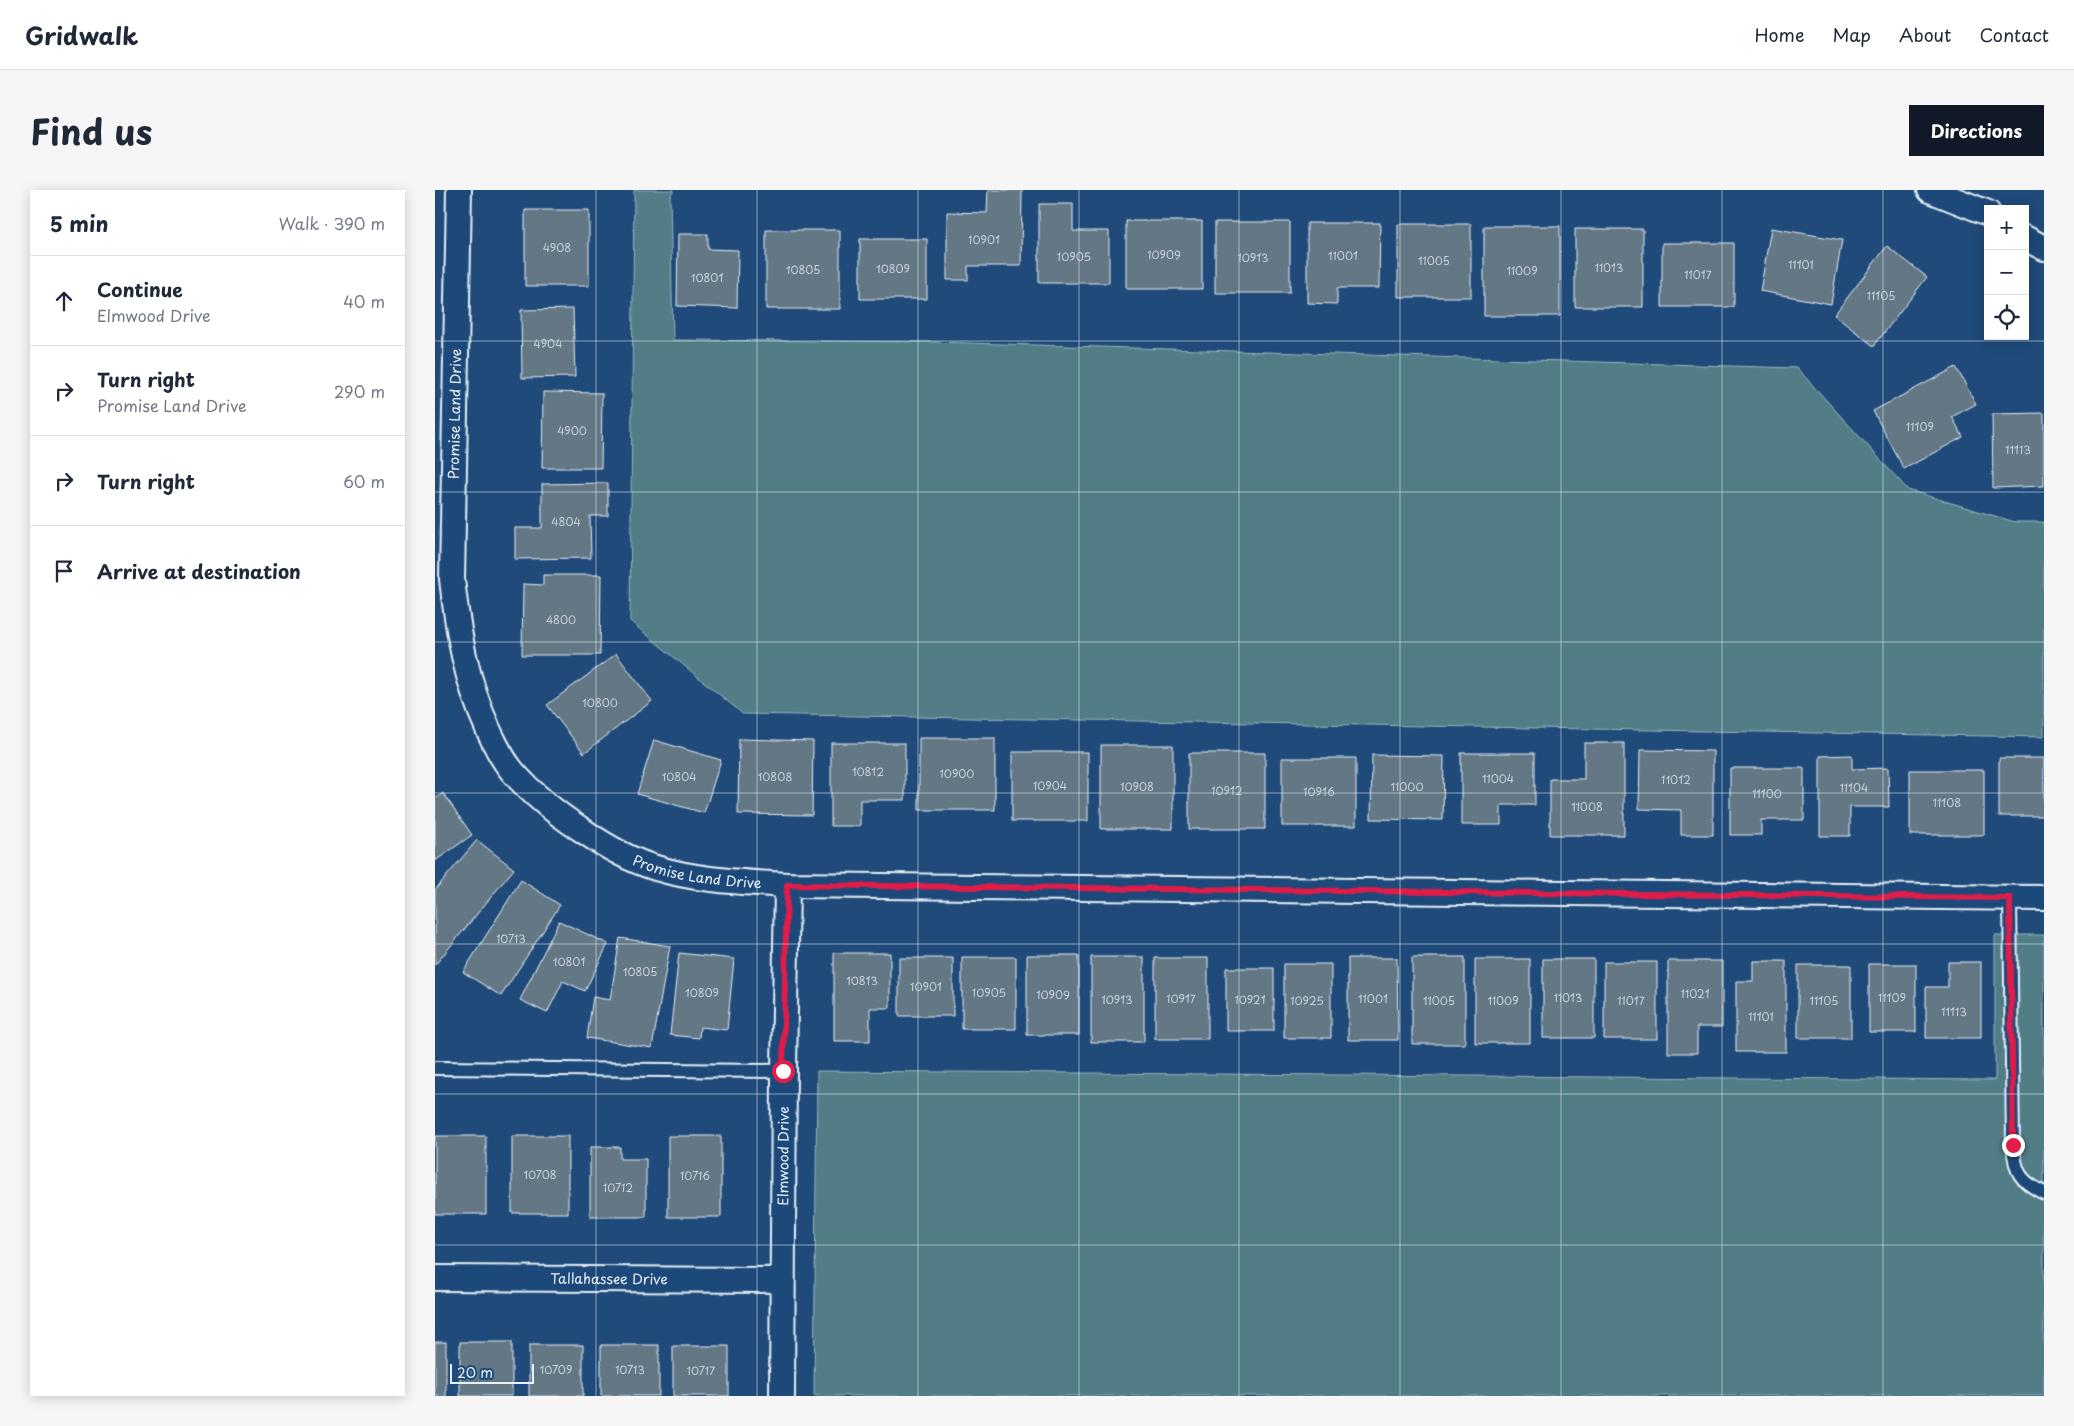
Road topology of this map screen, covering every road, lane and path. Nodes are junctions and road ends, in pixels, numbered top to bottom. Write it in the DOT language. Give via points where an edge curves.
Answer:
graph roads {
  1 [pos="459,190"];
  2 [pos="1930,190"];
  3 [pos="1984,211"];
  4 [pos="2029,240"];
  5 [pos="2044,248"];
  6 [pos="787,885"];
  7 [pos="2010,898"];
  8 [pos="2044,898"];
  9 [pos="435,1068"];
  10 [pos="783,1071"];
  11 [pos="2044,1193"];
  12 [pos="435,1278"];
  13 [pos="781,1280"];
  14 [pos="781,1396"];
  1 -- 6 [label="street, Promise Land Drive" via="452,579 464,661 477,705 496,746 512,771 558,815 634,861 705,879"];
  2 -- 3 [label="street"];
  4 -- 5 [label="street"];
  6 -- 7 [label="street, Promise Land Drive"];
  6 -- 10 [label="street, Elmwood Drive"];
  7 -- 8 [label="street, Promise Land Drive"];
  7 -- 11 [label="lane" via="2015,1166 2028,1186"];
  9 -- 10 [label="lane"];
  10 -- 13 [label="street, Elmwood Drive"];
  12 -- 13 [label="street, Tallahassee Drive"];
  13 -- 14 [label="street, Elmwood Drive"];
}
